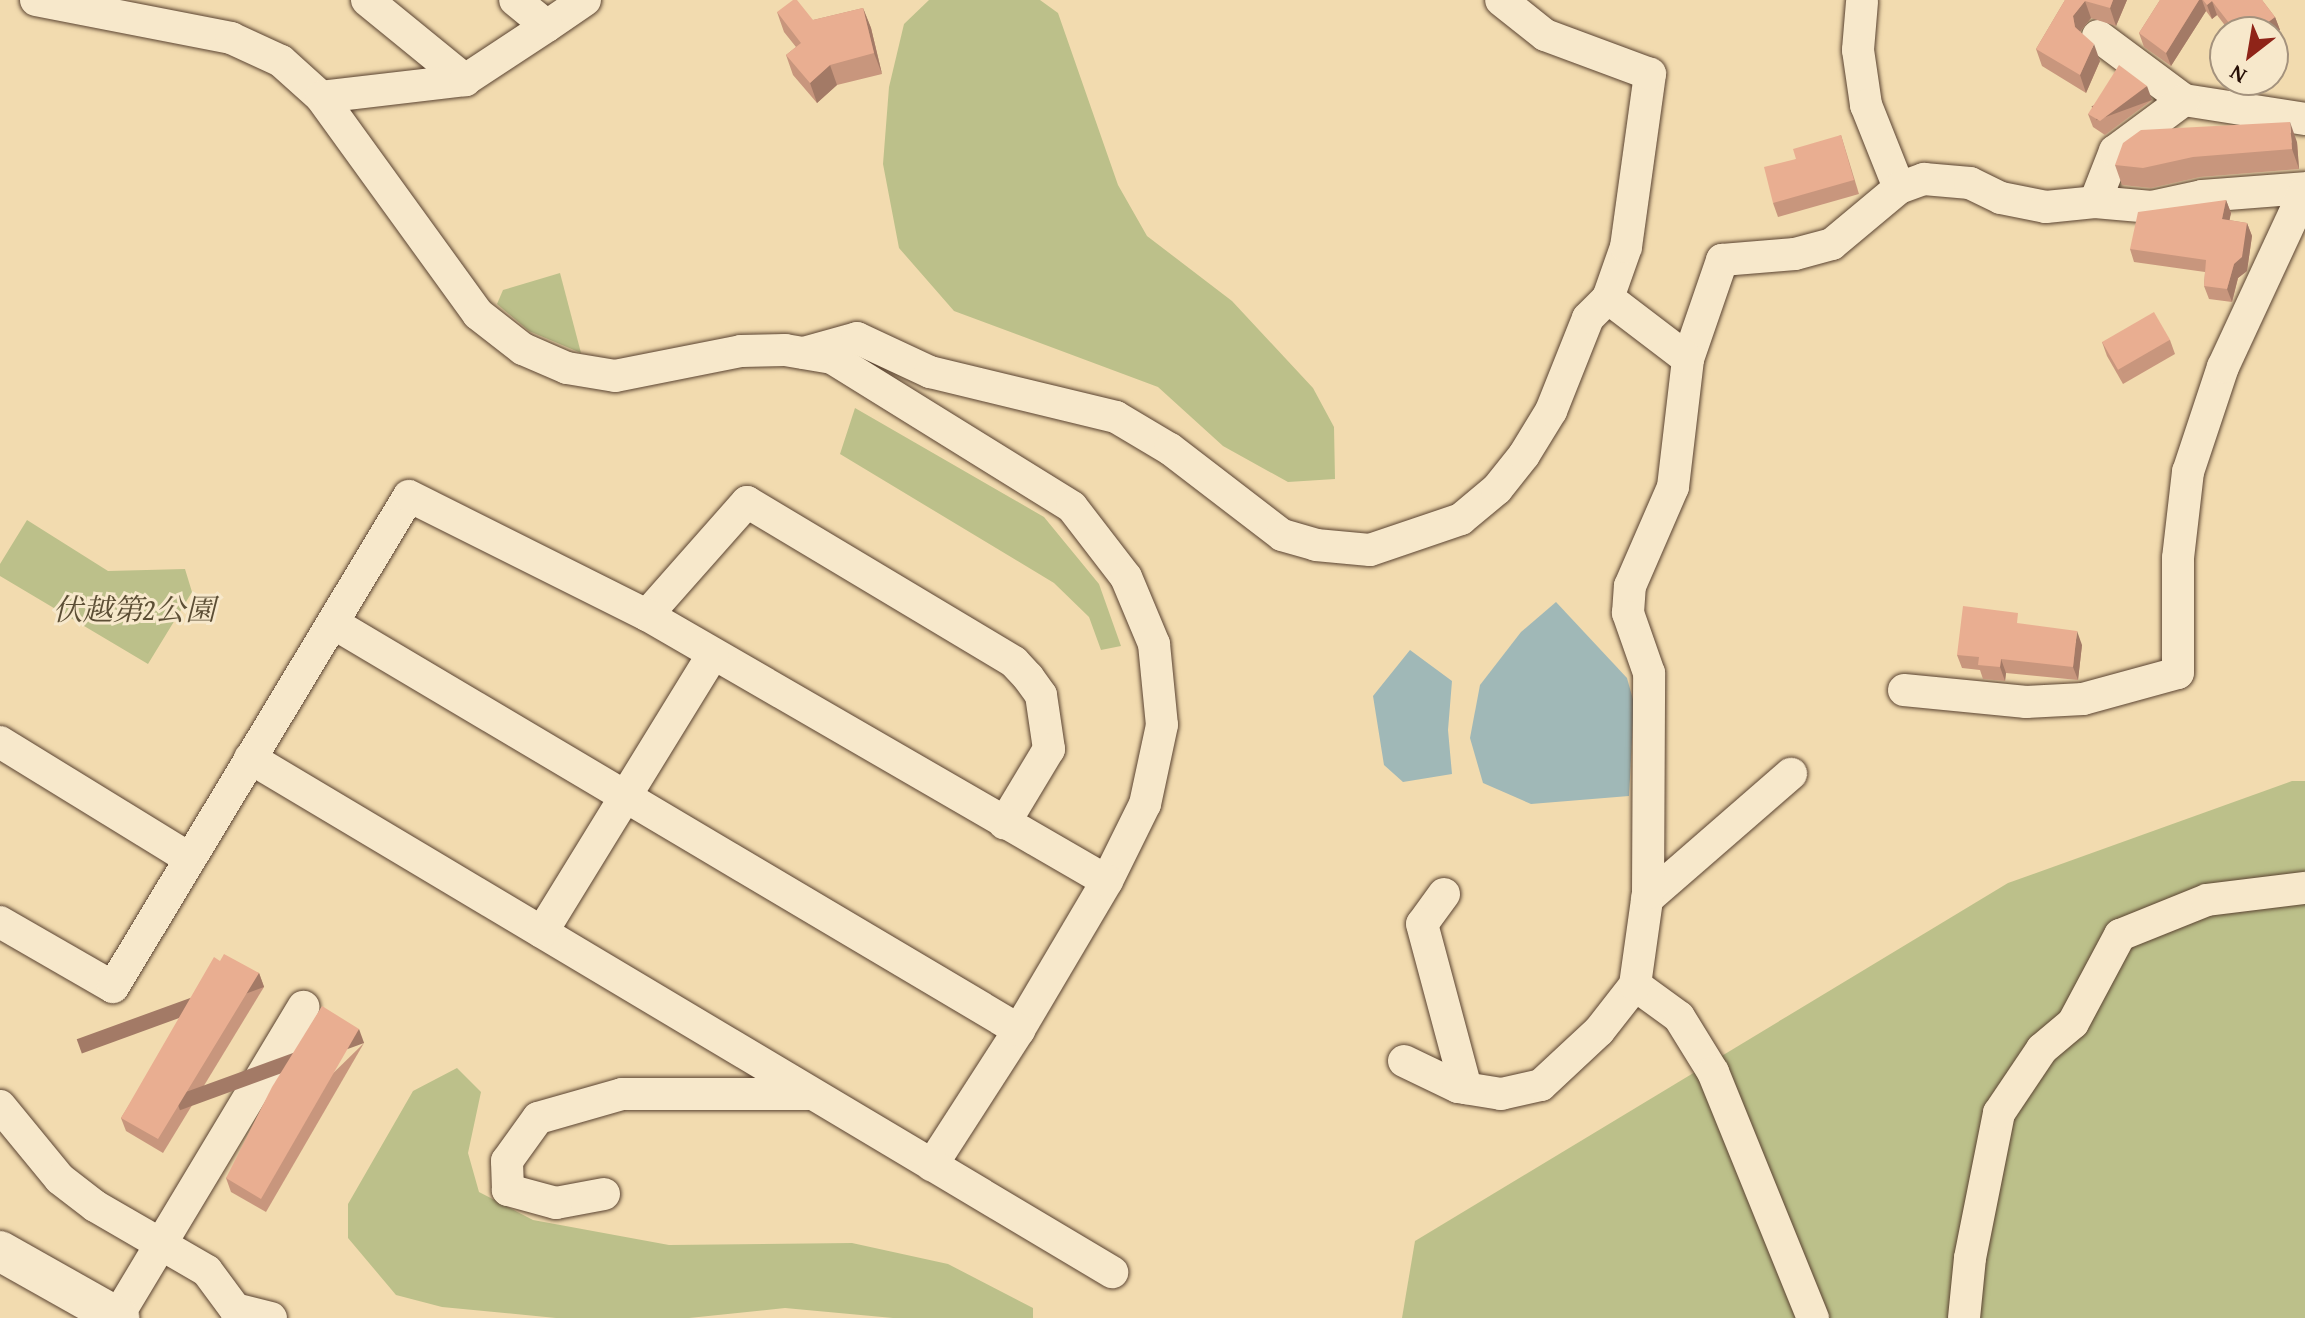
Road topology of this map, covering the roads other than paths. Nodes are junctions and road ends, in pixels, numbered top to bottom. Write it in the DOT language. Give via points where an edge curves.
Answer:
graph roads {
  1 [pos="36,0"];
  2 [pos="367,0"];
  3 [pos="515,0"];
  4 [pos="585,0"];
  5 [pos="1501,0"];
  6 [pos="1862,2"];
  7 [pos="547,26"];
  8 [pos="2098,36"];
  9 [pos="465,80"];
  10 [pos="321,97"];
  11 [pos="2184,100"];
  12 [pos="2305,119"];
  13 [pos="1899,188"];
  14 [pos="2305,189"];
  15 [pos="2095,202"];
  16 [pos="1608,298"];
  17 [pos="802,353"];
  18 [pos="1688,359"];
  19 [pos="647,615"];
  20 [pos="333,623"];
  21 [pos="713,654"];
  22 [pos="1904,690"];
  23 [pos="0,742"];
  24 [pos="250,758"];
  25 [pos="1791,774"];
  26 [pos="627,798"];
  27 [pos="1004,824"];
  28 [pos="190,859"];
  29 [pos="1107,881"];
  30 [pos="2305,888"];
  31 [pos="1444,894"];
  32 [pos="1647,899"];
  33 [pos="0,922"];
  34 [pos="542,932"];
  35 [pos="1635,985"];
  36 [pos="303,1007"];
  37 [pos="1019,1030"];
  38 [pos="1404,1061"];
  39 [pos="1466,1088"];
  40 [pos="814,1094"];
  41 [pos="0,1106"];
  42 [pos="932,1165"];
  43 [pos="604,1194"];
  44 [pos="159,1242"];
  45 [pos="0,1251"];
  46 [pos="1112,1272"];
  47 [pos="118,1317"];
  48 [pos="271,1318"];
  49 [pos="1813,1318"];
  50 [pos="1964,1318"];
  1 -- 10 [label="street" via="231,38 281,61"];
  2 -- 9 [label="street"];
  3 -- 7 [label="street"];
  4 -- 7 [label="street"];
  5 -- 16 [label="street" via="1545,35 1650,74 1626,247"];
  6 -- 13 [label="street" via="1858,50 1866,105"];
  7 -- 9 [label="street"];
  8 -- 11 [label="street"];
  9 -- 10 [label="street"];
  10 -- 17 [label="street" via="478,314 523,349 567,368 615,376 741,351"];
  11 -- 12 [label="street"];
  11 -- 15 [label="street" via="2115,151"];
  13 -- 15 [label="street" via="1924,179 1970,183 2001,198 2046,207"];
  13 -- 18 [label="street" via="1832,244 1795,254 1722,260"];
  14 -- 15 [label="street" via="2202,196 2152,207"];
  14 -- 22 [label="street" via="2223,367 2188,472 2178,558 2178,673 2083,699 2026,702"];
  16 -- 17 [label="street" via="1588,318 1551,411 1497,489 1461,519 1404,543 1370,550 1316,545 1282,535 1170,449 1116,417 930,372 857,338"];
  16 -- 18 [label="street"];
  17 -- 29 [label="street" via="832,358 1061,499 1126,577 1154,644 1162,725 1145,804"];
  18 -- 32 [label="street" via="1673,487 1630,586 1628,613 1649,673"];
  19 -- 20 [label="street" via="409,496"];
  19 -- 21 [label="street"];
  19 -- 27 [label="street" via="747,502 1014,662 1028,677 1041,695 1049,749"];
  20 -- 24 [label="street"];
  20 -- 26 [label="street"];
  21 -- 26 [label="street"];
  21 -- 27 [label="street"];
  23 -- 28 [label="street"];
  24 -- 28 [label="street"];
  24 -- 34 [label="street"];
  25 -- 32 [label="street"];
  26 -- 34 [label="street"];
  26 -- 37 [label="street"];
  27 -- 29 [label="street"];
  28 -- 33 [label="street" via="113,987"];
  29 -- 37 [label="street"];
  30 -- 50 [label="street" via="2207,900 2120,935 2073,1023 2042,1049 1999,1113 1970,1258"];
  31 -- 39 [label="street" via="1422,924"];
  32 -- 35 [label="street"];
  34 -- 40 [label="street"];
  35 -- 39 [label="street" via="1599,1031 1541,1085 1501,1094"];
  35 -- 49 [label="street" via="1679,1017 1713,1072"];
  36 -- 44 [label="street"];
  37 -- 42 [label="street"];
  38 -- 39 [label="street"];
  40 -- 42 [label="street"];
  40 -- 43 [label="street" via="622,1094 538,1118 507,1161 508,1190 556,1203"];
  41 -- 44 [label="street" via="60,1179"];
  42 -- 46 [label="street"];
  44 -- 47 [label="street"];
  44 -- 48 [label="street" via="207,1271 235,1309"];
  45 -- 47 [label="street"];
}
